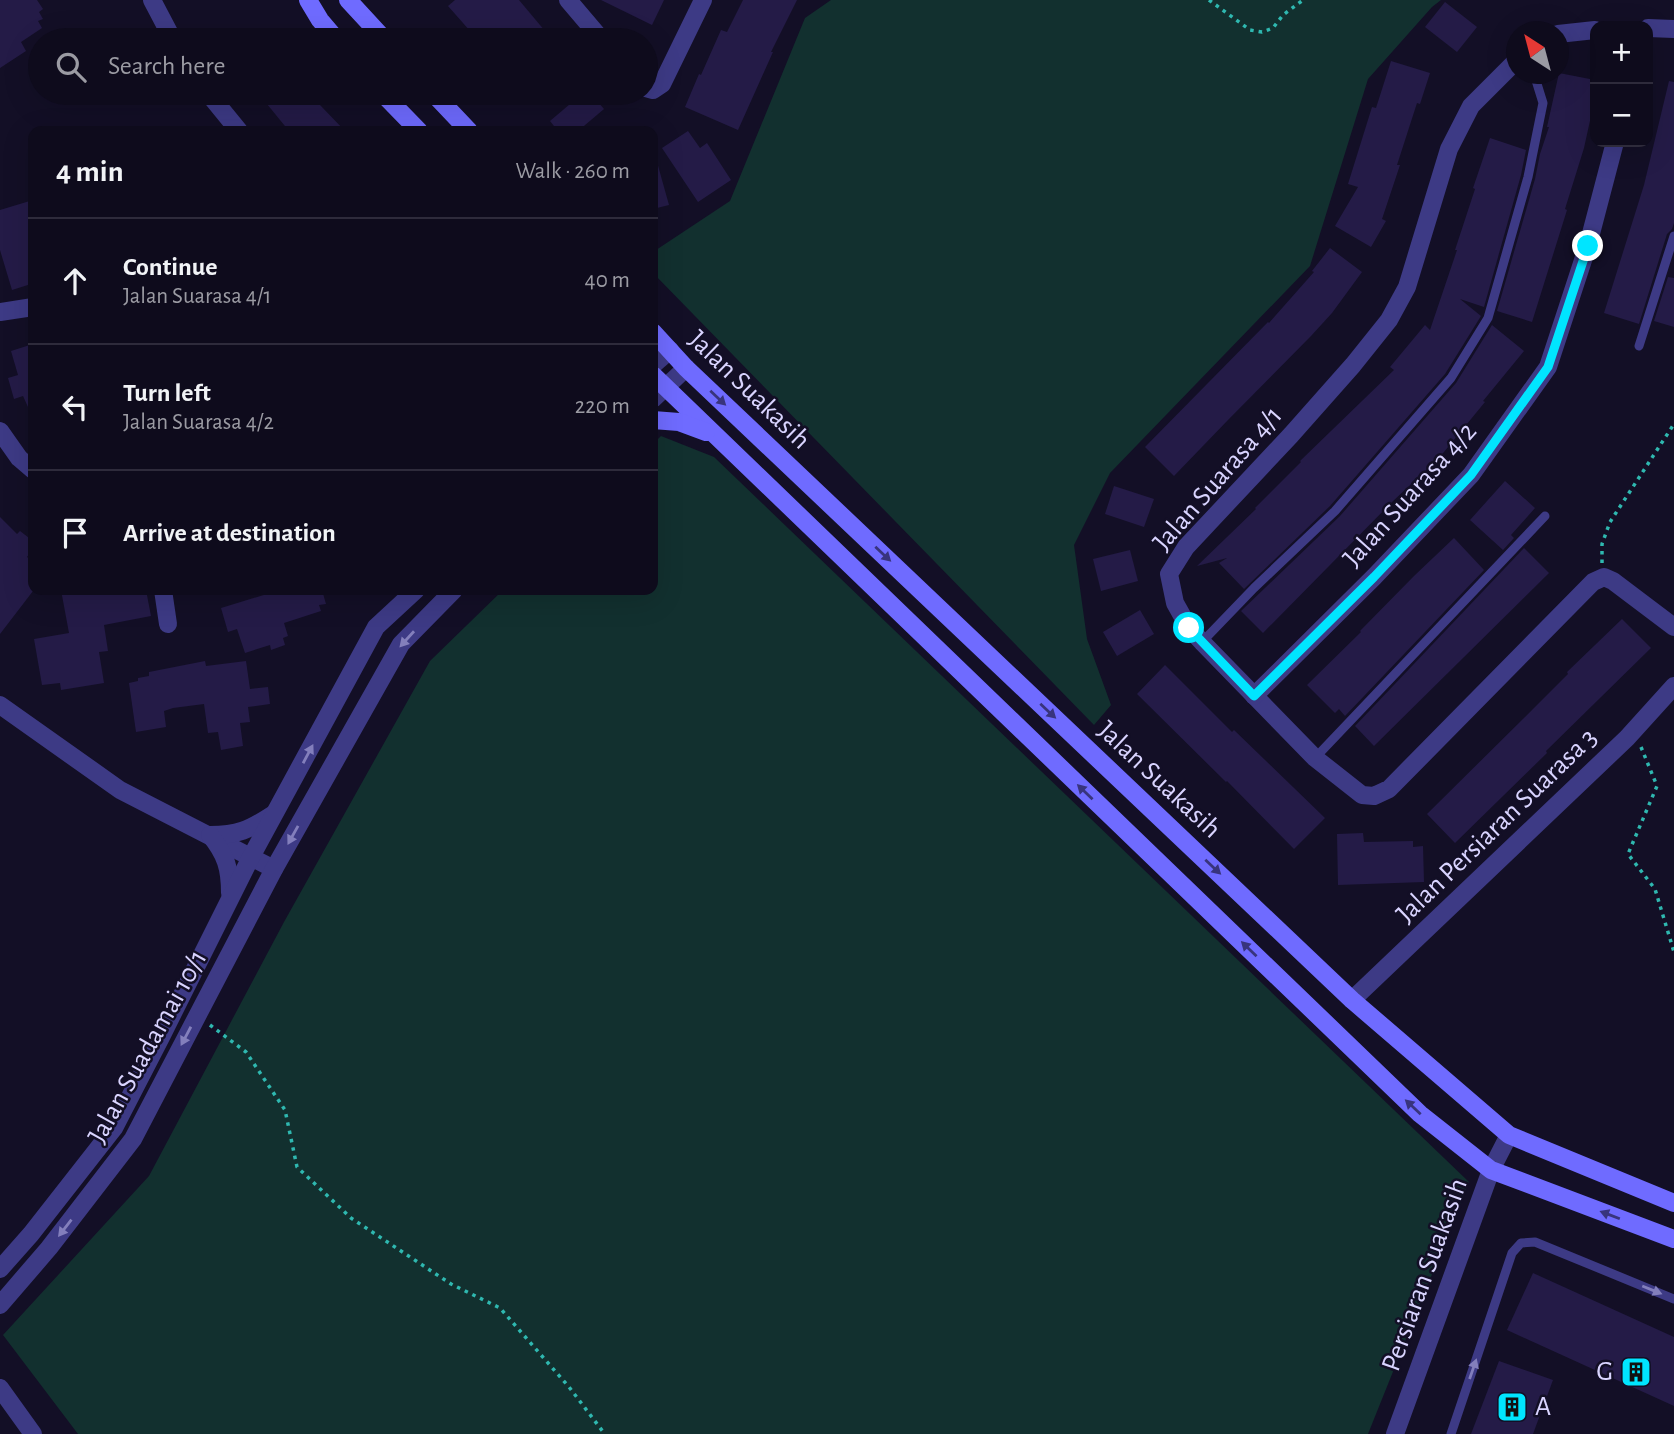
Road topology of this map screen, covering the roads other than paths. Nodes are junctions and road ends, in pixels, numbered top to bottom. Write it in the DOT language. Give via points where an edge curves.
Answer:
graph roads {
  1 [pos="152,0"];
  2 [pos="308,0"];
  3 [pos="348,0"];
  4 [pos="568,0"];
  5 [pos="703,0"];
  6 [pos="167,28"];
  7 [pos="327,28"];
  8 [pos="374,28"];
  9 [pos="592,28"];
  10 [pos="1653,28"];
  11 [pos="1674,29"];
  12 [pos="1590,31"];
  13 [pos="1569,33"];
  14 [pos="1506,72"];
  15 [pos="1537,84"];
  16 [pos="658,86"];
  17 [pos="218,105"];
  18 [pos="394,105"];
  19 [pos="444,105"];
  20 [pos="235,126"];
  21 [pos="414,126"];
  22 [pos="464,126"];
  23 [pos="1614,147"];
  24 [pos="1674,236"];
  25 [pos="28,308"];
  26 [pos="0,312"];
  27 [pos="658,338"];
  28 [pos="1639,346"];
  29 [pos="670,351"];
  30 [pos="658,361"];
  31 [pos="687,368"];
  32 [pos="659,394"];
  33 [pos="658,420"];
  34 [pos="0,431"];
  35 [pos="713,434"];
  36 [pos="28,466"];
  37 [pos="1545,516"];
  38 [pos="164,595"];
  39 [pos="410,595"];
  40 [pos="449,595"];
  41 [pos="168,624"];
  42 [pos="1674,627"];
  43 [pos="1202,642"];
  44 [pos="1674,686"];
  45 [pos="1254,696"];
  46 [pos="0,705"];
  47 [pos="1315,758"];
  48 [pos="276,811"];
  49 [pos="210,835"];
  50 [pos="251,857"];
  51 [pos="274,869"];
  52 [pos="229,900"];
  53 [pos="1352,1000"];
  54 [pos="1509,1135"];
  55 [pos="1491,1170"];
  56 [pos="1674,1203"];
  57 [pos="1674,1239"];
  58 [pos="0,1269"];
  59 [pos="1674,1299"];
  60 [pos="0,1305"];
  61 [pos="0,1388"];
  62 [pos="33,1434"];
  63 [pos="1395,1434"];
  64 [pos="1451,1434"];
  1 -- 6 [label="street"];
  2 -- 7 [label="main road"];
  3 -- 8 [label="main road"];
  4 -- 9 [label="street"];
  5 -- 16 [label="street"];
  10 -- 11 [label="street"];
  12 -- 13 [label="street"];
  14 -- 43 [label="street, Jalan Suarasa 4/1" via="1471,106 1449,149 1407,287 1389,320 1292,435 1186,547 1169,574 1175,603"];
  15 -- 43 [label="lane" via="1543,103 1528,177 1488,318 1451,378 1344,500"];
  17 -- 20 [label="street"];
  18 -- 21 [label="main road"];
  19 -- 22 [label="main road"];
  23 -- 45 [label="street, Jalan Suarasa 4/2" via="1588,246 1548,367 1471,475"];
  24 -- 28 [label="lane"];
  25 -- 26 [label="street"];
  27 -- 29 [label="main road, Jalan Suakasih"];
  29 -- 30 [label="street"];
  29 -- 31 [label="main road, Jalan Suakasih"];
  31 -- 32 [label="street"];
  31 -- 53 [label="main road, Jalan Suakasih, one-way"];
  32 -- 35 [label="main road, Jalan Suakasih"];
  33 -- 35 [label="main road"];
  34 -- 36 [label="street"];
  55 -- 35 [label="main road, Jalan Suakasih, one-way" via="1420,1114"];
  37 -- 47 [label="lane"];
  38 -- 41 [label="street"];
  48 -- 39 [label="street, Jalan Suadamai 10/1, one-way" via="376,627"];
  40 -- 51 [label="street, Jalan Suadamai 10/1, one-way" via="401,644"];
  42 -- 47 [label="street, Jalan Suarasa 4/1" via="1604,577 1593,582 1389,789 1374,796 1362,795"];
  43 -- 45 [label="street, Jalan Suarasa 4/1"];
  44 -- 53 [label="street, Jalan Persiaran Suarasa 3" via="1627,737"];
  45 -- 47 [label="street, Jalan Suarasa 4/1"];
  46 -- 49 [label="street" via="120,790"];
  48 -- 49 [label="street" via="252,828"];
  48 -- 50 [label="street, Jalan Suadamai 10/1"];
  49 -- 50 [label="street"];
  49 -- 52 [label="street" via="222,850 230,873"];
  50 -- 51 [label="street"];
  50 -- 52 [label="street, Jalan Suadamai 10/1"];
  51 -- 60 [label="street, Jalan Suadamai 10/1, one-way" via="133,1139"];
  52 -- 58 [label="street, Jalan Suadamai 10/1" via="114,1128"];
  53 -- 54 [label="main road, Jalan Suakasih"];
  54 -- 55 [label="street, Persiaran Suakasih"];
  54 -- 56 [label="main road, Jalan Suakasih"];
  57 -- 55 [label="main road, Jalan Suakasih, one-way"];
  55 -- 63 [label="street, Persiaran Suakasih"];
  64 -- 59 [label="lane, one-way" via="1512,1253 1521,1243 1535,1242"];
  61 -- 62 [label="street"];
}
